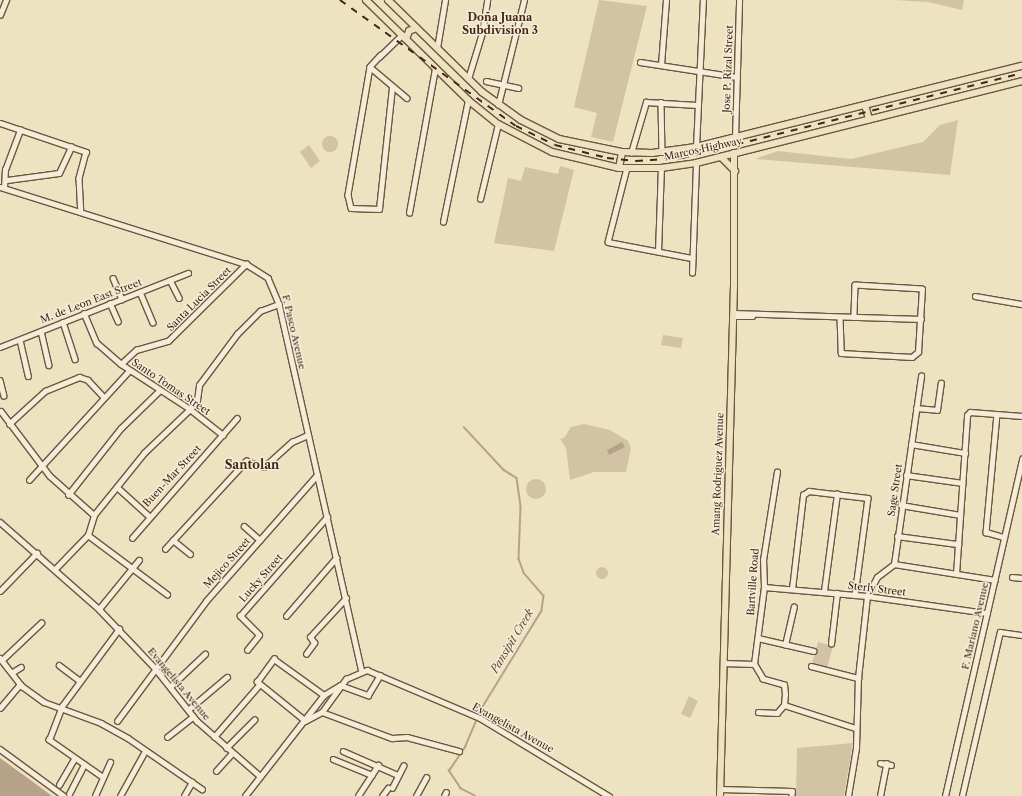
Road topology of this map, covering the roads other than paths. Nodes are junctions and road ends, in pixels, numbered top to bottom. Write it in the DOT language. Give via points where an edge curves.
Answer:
graph roads {
  1 [pos="6,0"];
  2 [pos="366,0"];
  3 [pos="388,0"];
  4 [pos="446,0"];
  5 [pos="487,0"];
  6 [pos="524,0"];
  7 [pos="666,0"];
  8 [pos="703,0"];
  9 [pos="739,0"];
  10 [pos="0,15"];
  11 [pos="410,22"];
  12 [pos="416,28"];
  13 [pos="402,35"];
  14 [pos="437,48"];
  15 [pos="640,62"];
  16 [pos="661,65"];
  17 [pos="1022,66"];
  18 [pos="370,67"];
  19 [pos="435,69"];
  20 [pos="698,70"];
  21 [pos="737,77"];
  22 [pos="468,79"];
  23 [pos="486,81"];
  24 [pos="1022,81"];
  25 [pos="504,85"];
  26 [pos="392,87"];
  27 [pos="518,88"];
  28 [pos="407,98"];
  29 [pos="468,100"];
  30 [pos="661,102"];
  31 [pos="498,105"];
  32 [pos="865,105"];
  33 [pos="697,106"];
  34 [pos="870,119"];
  35 [pos="0,123"];
  36 [pos="498,124"];
  37 [pos="20,130"];
  38 [pos="735,138"];
  39 [pos="71,147"];
  40 [pos="696,147"];
  41 [pos="622,152"];
  42 [pos="662,152"];
  43 [pos="631,153"];
  44 [pos="734,153"];
  45 [pos="721,157"];
  46 [pos="696,163"];
  47 [pos="620,168"];
  48 [pos="627,168"];
  49 [pos="661,168"];
  50 [pos="735,171"];
  51 [pos="8,180"];
  52 [pos="2,188"];
  53 [pos="480,199"];
  54 [pos="81,212"];
  55 [pos="409,213"];
  56 [pos="443,222"];
  57 [pos="658,252"];
  58 [pos="692,258"];
  59 [pos="246,264"];
  60 [pos="188,272"];
  61 [pos="692,273"];
  62 [pos="113,278"];
  63 [pos="170,280"];
  64 [pos="140,292"];
  65 [pos="975,296"];
  66 [pos="179,298"];
  67 [pos="122,299"];
  68 [pos="110,303"];
  69 [pos="279,304"];
  70 [pos="1022,304"];
  71 [pos="84,313"];
  72 [pos="732,315"];
  73 [pos="840,317"];
  74 [pos="854,317"];
  75 [pos="921,319"];
  76 [pos="118,321"];
  77 [pos="63,322"];
  78 [pos="153,322"];
  79 [pos="41,331"];
  80 [pos="20,340"];
  81 [pos="0,347"];
  82 [pos="75,359"];
  83 [pos="121,364"];
  84 [pos="49,365"];
  85 [pos="129,371"];
  86 [pos="28,376"];
  87 [pos="922,376"];
  88 [pos="0,380"];
  89 [pos="941,383"];
  90 [pos="160,390"];
  91 [pos="4,396"];
  92 [pos="104,397"];
  93 [pos="916,408"];
  94 [pos="190,409"];
  95 [pos="1,411"];
  96 [pos="997,414"];
  97 [pos="1022,416"];
  98 [pos="237,418"];
  99 [pos="10,424"];
  100 [pos="223,435"];
  101 [pos="308,435"];
  102 [pos="911,444"];
  103 [pos="965,453"];
  104 [pos="1022,459"];
  105 [pos="42,467"];
  106 [pos="777,472"];
  107 [pos="317,475"];
  108 [pos="906,475"];
  109 [pos="29,480"];
  110 [pos="962,483"];
  111 [pos="117,487"];
  112 [pos="837,494"];
  113 [pos="68,495"];
  114 [pos="902,506"];
  115 [pos="94,514"];
  116 [pos="960,515"];
  117 [pos="149,516"];
  118 [pos="327,517"];
  119 [pos="0,522"];
  120 [pos="244,526"];
  121 [pos="88,535"];
  122 [pos="897,536"];
  123 [pos="132,538"];
  124 [pos="1004,538"];
  125 [pos="173,540"];
  126 [pos="260,540"];
  127 [pos="958,544"];
  128 [pos="165,549"];
  129 [pos="37,553"];
  130 [pos="190,554"];
  131 [pos="336,558"];
  132 [pos="139,560"];
  133 [pos="894,564"];
  134 [pos="55,569"];
  135 [pos="131,570"];
  136 [pos="956,574"];
  137 [pos="1012,577"];
  138 [pos="1022,578"];
  139 [pos="995,580"];
  140 [pos="764,587"];
  141 [pos="792,589"];
  142 [pos="0,591"];
  143 [pos="824,591"];
  144 [pos="836,593"];
  145 [pos="167,594"];
  146 [pos="855,594"];
  147 [pos="868,596"];
  148 [pos="346,598"];
  149 [pos="794,607"];
  150 [pos="99,609"];
  151 [pos="987,613"];
  152 [pos="286,616"];
  153 [pos="41,623"];
  154 [pos="119,629"];
  155 [pos="1022,635"];
  156 [pos="758,638"];
  157 [pos="785,644"];
  158 [pos="831,644"];
  159 [pos="247,650"];
  160 [pos="814,651"];
  161 [pos="205,654"];
  162 [pos="306,654"];
  163 [pos="1,659"];
  164 [pos="723,663"];
  165 [pos="754,664"];
  166 [pos="59,665"];
  167 [pos="811,666"];
  168 [pos="21,667"];
  169 [pos="155,668"];
  170 [pos="361,669"];
  171 [pos="13,672"];
  172 [pos="380,675"];
  173 [pos="227,677"];
  174 [pos="858,678"];
  175 [pos="80,681"];
  176 [pos="20,684"];
  177 [pos="259,685"];
  178 [pos="340,685"];
  179 [pos="170,687"];
  180 [pos="335,689"];
  181 [pos="324,695"];
  182 [pos="784,705"];
  183 [pos="62,706"];
  184 [pos="0,708"];
  185 [pos="188,710"];
  186 [pos="322,712"];
  187 [pos="758,712"];
  188 [pos="193,717"];
  189 [pos="254,720"];
  190 [pos="117,721"];
  191 [pos="305,721"];
  192 [pos="856,728"];
  193 [pos="167,737"];
  194 [pos="214,737"];
  195 [pos="226,748"];
  196 [pos="0,749"];
  197 [pos="145,751"];
  198 [pos="343,751"];
  199 [pos="459,751"];
  200 [pos="232,753"];
  201 [pos="74,759"];
  202 [pos="333,759"];
  203 [pos="110,762"];
  204 [pos="880,763"];
  205 [pos="84,765"];
  206 [pos="378,765"];
  207 [pos="403,766"];
  208 [pos="216,771"];
  209 [pos="259,775"];
  210 [pos="372,775"];
  211 [pos="398,775"];
  212 [pos="102,778"];
  213 [pos="426,778"];
  214 [pos="192,782"];
  215 [pos="59,785"];
  216 [pos="202,789"];
  217 [pos="720,789"];
  218 [pos="765,793"];
  219 [pos="66,795"];
  220 [pos="95,796"];
  221 [pos="120,796"];
  222 [pos="184,796"];
  223 [pos="244,796"];
  224 [pos="358,796"];
  225 [pos="382,796"];
  226 [pos="416,796"];
  227 [pos="609,796"];
  228 [pos="720,796"];
  229 [pos="792,796"];
  230 [pos="848,796"];
  231 [pos="880,796"];
  232 [pos="945,796"];
  233 [pos="962,796"];
  1 -- 10 [label="street"];
  2 -- 13 [label="main road, Marcos Highway"];
  3 -- 11 [label="main road, Marcos Highway"];
  4 -- 14 [label="street"];
  5 -- 22 [label="street" via="482,33"];
  6 -- 25 [label="street"];
  7 -- 16 [label="street"];
  8 -- 20 [label="street"];
  9 -- 21 [label="street, Jose P. Rizal Street"];
  11 -- 12 [label="main road, Marcos Highway"];
  11 -- 13 [label="main road"];
  12 -- 13 [label="main road"];
  12 -- 14 [label="main road, Marcos Highway"];
  13 -- 18 [label="street"];
  13 -- 19 [label="main road, Marcos Highway"];
  14 -- 22 [label="main road, Marcos Highway"];
  15 -- 16 [label="street"];
  16 -- 20 [label="street"];
  17 -- 32 [label="main road, Marcos Highway"];
  18 -- 26 [label="street"];
  18 -- 26 [label="street" via="348,206 379,209"];
  19 -- 29 [label="main road, Marcos Highway"];
  19 -- 55 [label="street"];
  20 -- 21 [label="street"];
  20 -- 33 [label="street"];
  21 -- 38 [label="street, Jose P. Rizal Street"];
  22 -- 31 [label="main road, Marcos Highway"];
  23 -- 25 [label="street"];
  24 -- 34 [label="main road, Marcos Highway"];
  25 -- 27 [label="street"];
  25 -- 31 [label="street"];
  26 -- 28 [label="street"];
  29 -- 36 [label="main road, Marcos Highway"];
  29 -- 56 [label="street"];
  30 -- 33 [label="street"];
  30 -- 42 [label="street"];
  30 -- 43 [label="street" via="646,102"];
  31 -- 41 [label="main road, Marcos Highway" via="559,139"];
  32 -- 34 [label="main road"];
  32 -- 38 [label="main road, Marcos Highway"];
  33 -- 40 [label="street"];
  34 -- 44 [label="main road, Marcos Highway"];
  35 -- 37 [label="street"];
  36 -- 47 [label="main road, Marcos Highway" via="552,152"];
  36 -- 53 [label="street"];
  37 -- 39 [label="street"];
  37 -- 51 [label="street" via="5,170"];
  38 -- 40 [label="main road, Marcos Highway"];
  39 -- 51 [label="street" via="59,173"];
  39 -- 54 [label="street" via="86,152 79,178"];
  40 -- 42 [label="main road, Marcos Highway"];
  41 -- 43 [label="main road, Marcos Highway"];
  41 -- 47 [label="main road"];
  42 -- 43 [label="main road, Marcos Highway"];
  44 -- 45 [label="main road, Marcos Highway"];
  44 -- 50 [label="main road, Amang Rodriguez Avenue"];
  45 -- 46 [label="main road, Marcos Highway"];
  45 -- 50 [label="main road"];
  46 -- 49 [label="main road, Marcos Highway"];
  46 -- 58 [label="street"];
  47 -- 48 [label="main road, Marcos Highway"];
  48 -- 49 [label="main road, Marcos Highway"];
  48 -- 57 [label="street" via="608,242"];
  49 -- 57 [label="street"];
  50 -- 72 [label="main road, Amang Rodriguez Avenue"];
  51 -- 52 [label="street"];
  52 -- 54 [label="street, F. Pasco Avenue"];
  54 -- 59 [label="street, F. Pasco Avenue"];
  57 -- 58 [label="street"];
  58 -- 61 [label="street"];
  59 -- 69 [label="street, F. Pasco Avenue" via="268,278"];
  59 -- 83 [label="street, Santa Lucia Street" via="168,341 136,350"];
  60 -- 63 [label="street, M. de Leon East Street"];
  62 -- 67 [label="street"];
  63 -- 64 [label="street, M. de Leon East Street"];
  63 -- 66 [label="street"];
  64 -- 67 [label="street, M. de Leon East Street"];
  64 -- 78 [label="street"];
  65 -- 70 [label="street"];
  67 -- 68 [label="street, M. de Leon East Street"];
  68 -- 71 [label="street, M. de Leon East Street"];
  68 -- 76 [label="street"];
  69 -- 94 [label="street" via="260,311 237,334 199,385 197,400"];
  69 -- 101 [label="street, F. Pasco Avenue"];
  71 -- 77 [label="street, M. de Leon East Street"];
  71 -- 83 [label="street, Santo Tomas Street" via="97,343"];
  72 -- 73 [label="street"];
  72 -- 164 [label="main road, Amang Rodriguez Avenue"];
  73 -- 74 [label="street"];
  73 -- 75 [label="street" via="839,350 844,354 912,357 918,352"];
  74 -- 75 [label="street"];
  74 -- 75 [label="street" via="853,287 857,284 919,286"];
  77 -- 79 [label="street, M. de Leon East Street"];
  77 -- 82 [label="street"];
  79 -- 80 [label="street, M. de Leon East Street"];
  79 -- 84 [label="street"];
  80 -- 81 [label="street, M. de Leon East Street"];
  80 -- 86 [label="street"];
  83 -- 85 [label="street, Santo Tomas Street"];
  85 -- 90 [label="street, Santo Tomas Street"];
  85 -- 92 [label="street"];
  87 -- 93 [label="street, Sage Street"];
  88 -- 91 [label="street"];
  89 -- 93 [label="street" via="938,408"];
  90 -- 94 [label="street, Santo Tomas Street"];
  90 -- 113 [label="street" via="122,428"];
  92 -- 99 [label="street" via="88,380 79,377 45,391"];
  92 -- 105 [label="street"];
  93 -- 102 [label="street, Sage Street"];
  94 -- 100 [label="street, Santo Tomas Street"];
  94 -- 111 [label="street" via="144,454"];
  95 -- 99 [label="street"];
  96 -- 97 [label="street"];
  96 -- 103 [label="street" via="970,412 967,415"];
  96 -- 124 [label="street" via="986,532"];
  98 -- 100 [label="street, Buen-Mar Street"];
  99 -- 105 [label="street"];
  100 -- 117 [label="street, Buen-Mar Street"];
  101 -- 107 [label="street, F. Pasco Avenue"];
  101 -- 125 [label="street" via="292,442 264,467 246,461"];
  102 -- 103 [label="street"];
  102 -- 108 [label="street, Sage Street"];
  103 -- 110 [label="street"];
  104 -- 124 [label="street, F. Mariano Avenue"];
  105 -- 109 [label="street"];
  105 -- 113 [label="street"];
  106 -- 140 [label="street, Bartville Road" via="763,560"];
  107 -- 118 [label="street, F. Pasco Avenue"];
  107 -- 126 [label="street, Mejico Street"];
  108 -- 110 [label="street"];
  108 -- 114 [label="street, Sage Street"];
  110 -- 116 [label="street"];
  111 -- 115 [label="street"];
  111 -- 117 [label="street, Buen-Mar Street"];
  112 -- 141 [label="street" via="805,492"];
  112 -- 143 [label="street"];
  112 -- 146 [label="street" via="868,498"];
  113 -- 115 [label="street"];
  114 -- 116 [label="street"];
  114 -- 122 [label="street, Sage Street"];
  115 -- 121 [label="street"];
  116 -- 127 [label="street"];
  117 -- 123 [label="street"];
  118 -- 131 [label="street, F. Pasco Avenue"];
  118 -- 159 [label="street, Lucky Street" via="240,616 259,635"];
  119 -- 129 [label="street, Evangelista Avenue"];
  120 -- 126 [label="street"];
  121 -- 134 [label="street"];
  121 -- 135 [label="street"];
  122 -- 127 [label="street"];
  122 -- 133 [label="street, Sage Street"];
  124 -- 139 [label="street, F. Mariano Avenue"];
  125 -- 128 [label="street"];
  125 -- 130 [label="street"];
  126 -- 169 [label="street, Mejico Street" via="206,601"];
  127 -- 136 [label="street"];
  129 -- 134 [label="street, Evangelista Avenue"];
  129 -- 142 [label="street"];
  131 -- 148 [label="street, F. Pasco Avenue"];
  131 -- 152 [label="street"];
  132 -- 135 [label="street"];
  133 -- 136 [label="street"];
  133 -- 147 [label="street" via="877,577"];
  134 -- 150 [label="street, Evangelista Avenue"];
  135 -- 145 [label="street"];
  135 -- 150 [label="street"];
  136 -- 139 [label="street"];
  137 -- 138 [label="street"];
  139 -- 151 [label="street, F. Mariano Avenue"];
  140 -- 141 [label="street, Sterly Street"];
  140 -- 156 [label="street, Bartville Road"];
  141 -- 143 [label="street, Sterly Street"];
  143 -- 144 [label="street, Sterly Street"];
  144 -- 146 [label="street, Sterly Street"];
  144 -- 158 [label="street"];
  146 -- 147 [label="street, Sterly Street"];
  147 -- 151 [label="street, Sterly Street"];
  147 -- 174 [label="street"];
  148 -- 162 [label="street" via="310,637 314,643"];
  148 -- 170 [label="street, F. Pasco Avenue"];
  149 -- 157 [label="street"];
  150 -- 154 [label="street, Evangelista Avenue"];
  151 -- 232 [label="street, F. Mariano Avenue"];
  153 -- 163 [label="street"];
  154 -- 169 [label="street, Evangelista Avenue"];
  154 -- 175 [label="street"];
  155 -- 233 [label="street" via="1000,632"];
  156 -- 157 [label="street"];
  156 -- 165 [label="street, Bartville Road"];
  157 -- 160 [label="street"];
  161 -- 179 [label="street"];
  163 -- 171 [label="street"];
  164 -- 165 [label="street"];
  164 -- 217 [label="main road, Amang Rodriguez Avenue"];
  165 -- 182 [label="street" via="762,679 784,685"];
  166 -- 175 [label="street"];
  167 -- 174 [label="street"];
  168 -- 171 [label="street"];
  169 -- 179 [label="street, Evangelista Avenue"];
  169 -- 190 [label="street, Mejico Street"];
  170 -- 172 [label="street, Evangelista Avenue"];
  170 -- 178 [label="street"];
  171 -- 176 [label="street"];
  172 -- 178 [label="street" via="368,695"];
  172 -- 227 [label="street, Evangelista Avenue" via="480,718"];
  173 -- 185 [label="street"];
  174 -- 192 [label="street"];
  175 -- 183 [label="street"];
  176 -- 183 [label="street" via="44,702"];
  176 -- 184 [label="street"];
  177 -- 181 [label="street" via="257,682 274,659"];
  177 -- 191 [label="street"];
  177 -- 194 [label="street"];
  178 -- 180 [label="street"];
  179 -- 185 [label="street, Evangelista Avenue"];
  180 -- 181 [label="street"];
  180 -- 186 [label="street"];
  181 -- 191 [label="street"];
  182 -- 187 [label="street" via="777,713"];
  182 -- 192 [label="street"];
  183 -- 197 [label="street" via="101,723"];
  183 -- 201 [label="street" via="49,740"];
  185 -- 188 [label="street, Evangelista Avenue"];
  186 -- 191 [label="street"];
  186 -- 199 [label="street" via="392,738 407,737"];
  188 -- 193 [label="street"];
  188 -- 194 [label="street, Evangelista Avenue"];
  189 -- 195 [label="street"];
  191 -- 209 [label="street"];
  192 -- 230 [label="street" via="856,748"];
  194 -- 195 [label="street, Evangelista Avenue"];
  195 -- 200 [label="street, Evangelista Avenue"];
  196 -- 219 [label="street"];
  197 -- 214 [label="street"];
  197 -- 221 [label="street"];
  198 -- 206 [label="street"];
  200 -- 208 [label="street"];
  200 -- 209 [label="street, Evangelista Avenue"];
  201 -- 205 [label="street"];
  201 -- 215 [label="street"];
  202 -- 210 [label="street"];
  203 -- 212 [label="street"];
  204 -- 231 [label="street" via="889,764"];
  205 -- 212 [label="street"];
  205 -- 219 [label="street"];
  206 -- 210 [label="street"];
  206 -- 211 [label="street"];
  207 -- 211 [label="street"];
  209 -- 223 [label="street"];
  210 -- 224 [label="street"];
  211 -- 225 [label="street"];
  212 -- 220 [label="street"];
  213 -- 226 [label="street"];
  214 -- 216 [label="street"];
  214 -- 222 [label="street"];
  217 -- 218 [label="street"];
  217 -- 228 [label="main road, Amang Rodriguez Avenue"];
  218 -- 229 [label="street" via="792,791"];
}
